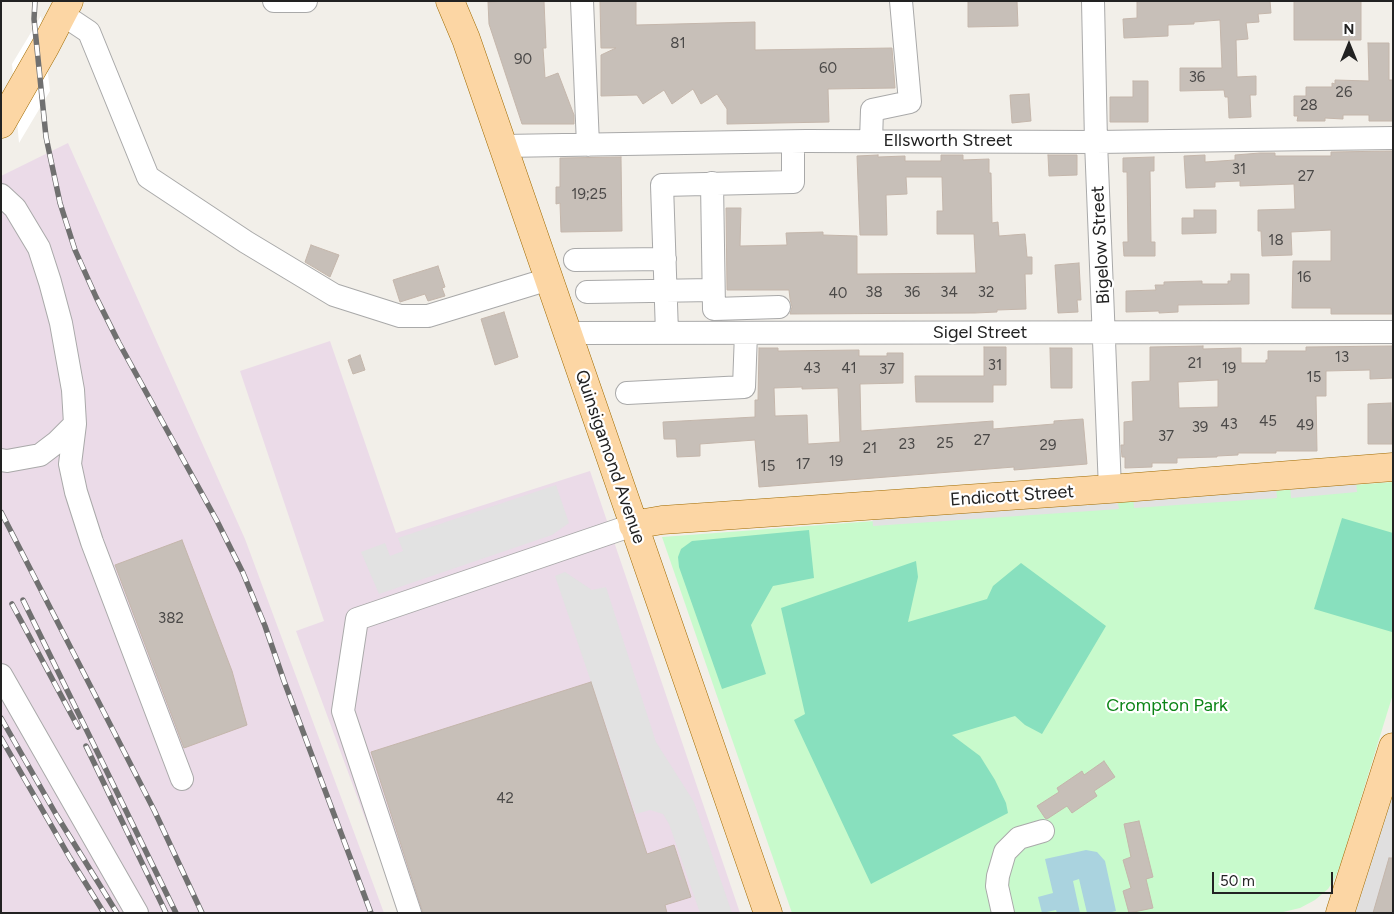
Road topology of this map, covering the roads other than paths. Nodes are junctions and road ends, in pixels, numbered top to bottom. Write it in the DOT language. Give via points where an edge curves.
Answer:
graph roads {
  1 [pos="274,1"];
  2 [pos="306,1"];
  3 [pos="450,1"];
  4 [pos="582,1"];
  5 [pos="901,1"];
  6 [pos="1093,1"];
  7 [pos="65,8"];
  8 [pos="1,124"];
  9 [pos="1393,138"];
  10 [pos="871,141"];
  11 [pos="793,142"];
  12 [pos="1096,142"];
  13 [pos="588,144"];
  14 [pos="503,146"];
  15 [pos="712,183"];
  16 [pos="1,195"];
  17 [pos="665,259"];
  18 [pos="575,260"];
  19 [pos="549,279"];
  20 [pos="714,290"];
  21 [pos="666,291"];
  22 [pos="587,292"];
  23 [pos="779,307"];
  24 [pos="567,332"];
  25 [pos="1393,332"];
  26 [pos="667,333"];
  27 [pos="746,333"];
  28 [pos="1105,333"];
  29 [pos="627,393"];
  30 [pos="75,424"];
  31 [pos="1,460"];
  32 [pos="1393,467"];
  33 [pos="1110,489"];
  34 [pos="632,525"];
  35 [pos="1,675"];
  36 [pos="1391,761"];
  37 [pos="182,779"];
  38 [pos="1043,832"];
  39 [pos="137,913"];
  40 [pos="410,913"];
  41 [pos="768,913"];
  42 [pos="1003,913"];
  43 [pos="1340,913"];
  1 -- 2 [label="street"];
  3 -- 14 [label="main road, Quinsigamond Avenue"];
  4 -- 13 [label="street"];
  5 -- 10 [label="street" via="910,102 872,110"];
  6 -- 12 [label="street, Bigelow Street"];
  7 -- 8 [label="main road"];
  7 -- 19 [label="street" via="88,32 148,177 246,242 334,294 400,316 428,316"];
  9 -- 12 [label="street, Ellsworth Street"];
  10 -- 11 [label="street, Ellsworth Street"];
  10 -- 12 [label="street, Ellsworth Street"];
  11 -- 13 [label="street, Ellsworth Street"];
  11 -- 15 [label="street" via="793,182"];
  12 -- 28 [label="street, Bigelow Street"];
  13 -- 14 [label="street, Ellsworth Street"];
  14 -- 19 [label="main road, Quinsigamond Avenue"];
  15 -- 17 [label="street" via="662,185"];
  15 -- 20 [label="street"];
  16 -- 30 [label="street" via="15,208 39,248 50,282 70,369"];
  17 -- 18 [label="street"];
  17 -- 21 [label="street"];
  19 -- 24 [label="main road, Quinsigamond Avenue"];
  20 -- 21 [label="street"];
  20 -- 23 [label="street" via="714,308"];
  21 -- 22 [label="street"];
  21 -- 26 [label="street"];
  24 -- 26 [label="street, Sigel Street"];
  24 -- 34 [label="main road, Quinsigamond Avenue"];
  25 -- 28 [label="street, Sigel Street"];
  26 -- 27 [label="street, Sigel Street"];
  27 -- 28 [label="street, Sigel Street"];
  27 -- 29 [label="street" via="744,387"];
  28 -- 33 [label="street, Bigelow Street"];
  30 -- 31 [label="street" via="40,455 7,462"];
  30 -- 37 [label="street" via="70,464 76,492"];
  32 -- 33 [label="main road, Endicott Street"];
  33 -- 34 [label="main road, Endicott Street" via="662,520"];
  34 -- 40 [label="street" via="357,619 343,711"];
  34 -- 41 [label="main road, Quinsigamond Avenue"];
  35 -- 39 [label="street"];
  36 -- 43 [label="main road"];
  38 -- 42 [label="street" via="1019,838 1005,852 997,886"];
}
